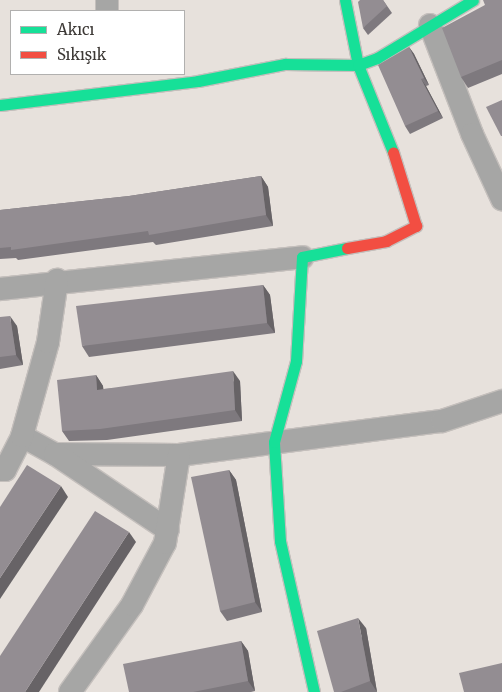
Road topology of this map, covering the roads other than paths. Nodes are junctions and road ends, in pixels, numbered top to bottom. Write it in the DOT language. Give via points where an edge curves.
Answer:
graph roads {
  1 [pos="345,0"];
  2 [pos="473,0"];
  3 [pos="430,25"];
  4 [pos="358,65"];
  5 [pos="108,82"];
  6 [pos="0,104"];
  7 [pos="502,199"];
  8 [pos="302,258"];
  9 [pos="57,280"];
  10 [pos="0,288"];
  11 [pos="502,402"];
  12 [pos="22,436"];
  13 [pos="274,442"];
  14 [pos="55,454"];
  15 [pos="179,455"];
  16 [pos="2,473"];
  17 [pos="168,530"];
  18 [pos="70,692"];
  19 [pos="314,692"];
  1 -- 4 [label="street"];
  2 -- 3 [label="street"];
  3 -- 4 [label="street" via="376,58"];
  3 -- 7 [label="street" via="472,134"];
  4 -- 5 [label="street" via="285,64 198,82"];
  4 -- 8 [label="street" via="398,161 416,226 386,241"];
  5 -- 6 [label="street"];
  8 -- 9 [label="street"];
  8 -- 13 [label="street" via="296,361"];
  9 -- 10 [label="street"];
  9 -- 12 [label="street" via="48,342"];
  11 -- 13 [label="street" via="442,421"];
  12 -- 14 [label="street"];
  12 -- 16 [label="street"];
  13 -- 15 [label="street"];
  13 -- 19 [label="street" via="280,541"];
  14 -- 15 [label="street"];
  14 -- 17 [label="street"];
  15 -- 17 [label="street"];
  17 -- 18 [label="street" via="165,543 132,606"];
}
